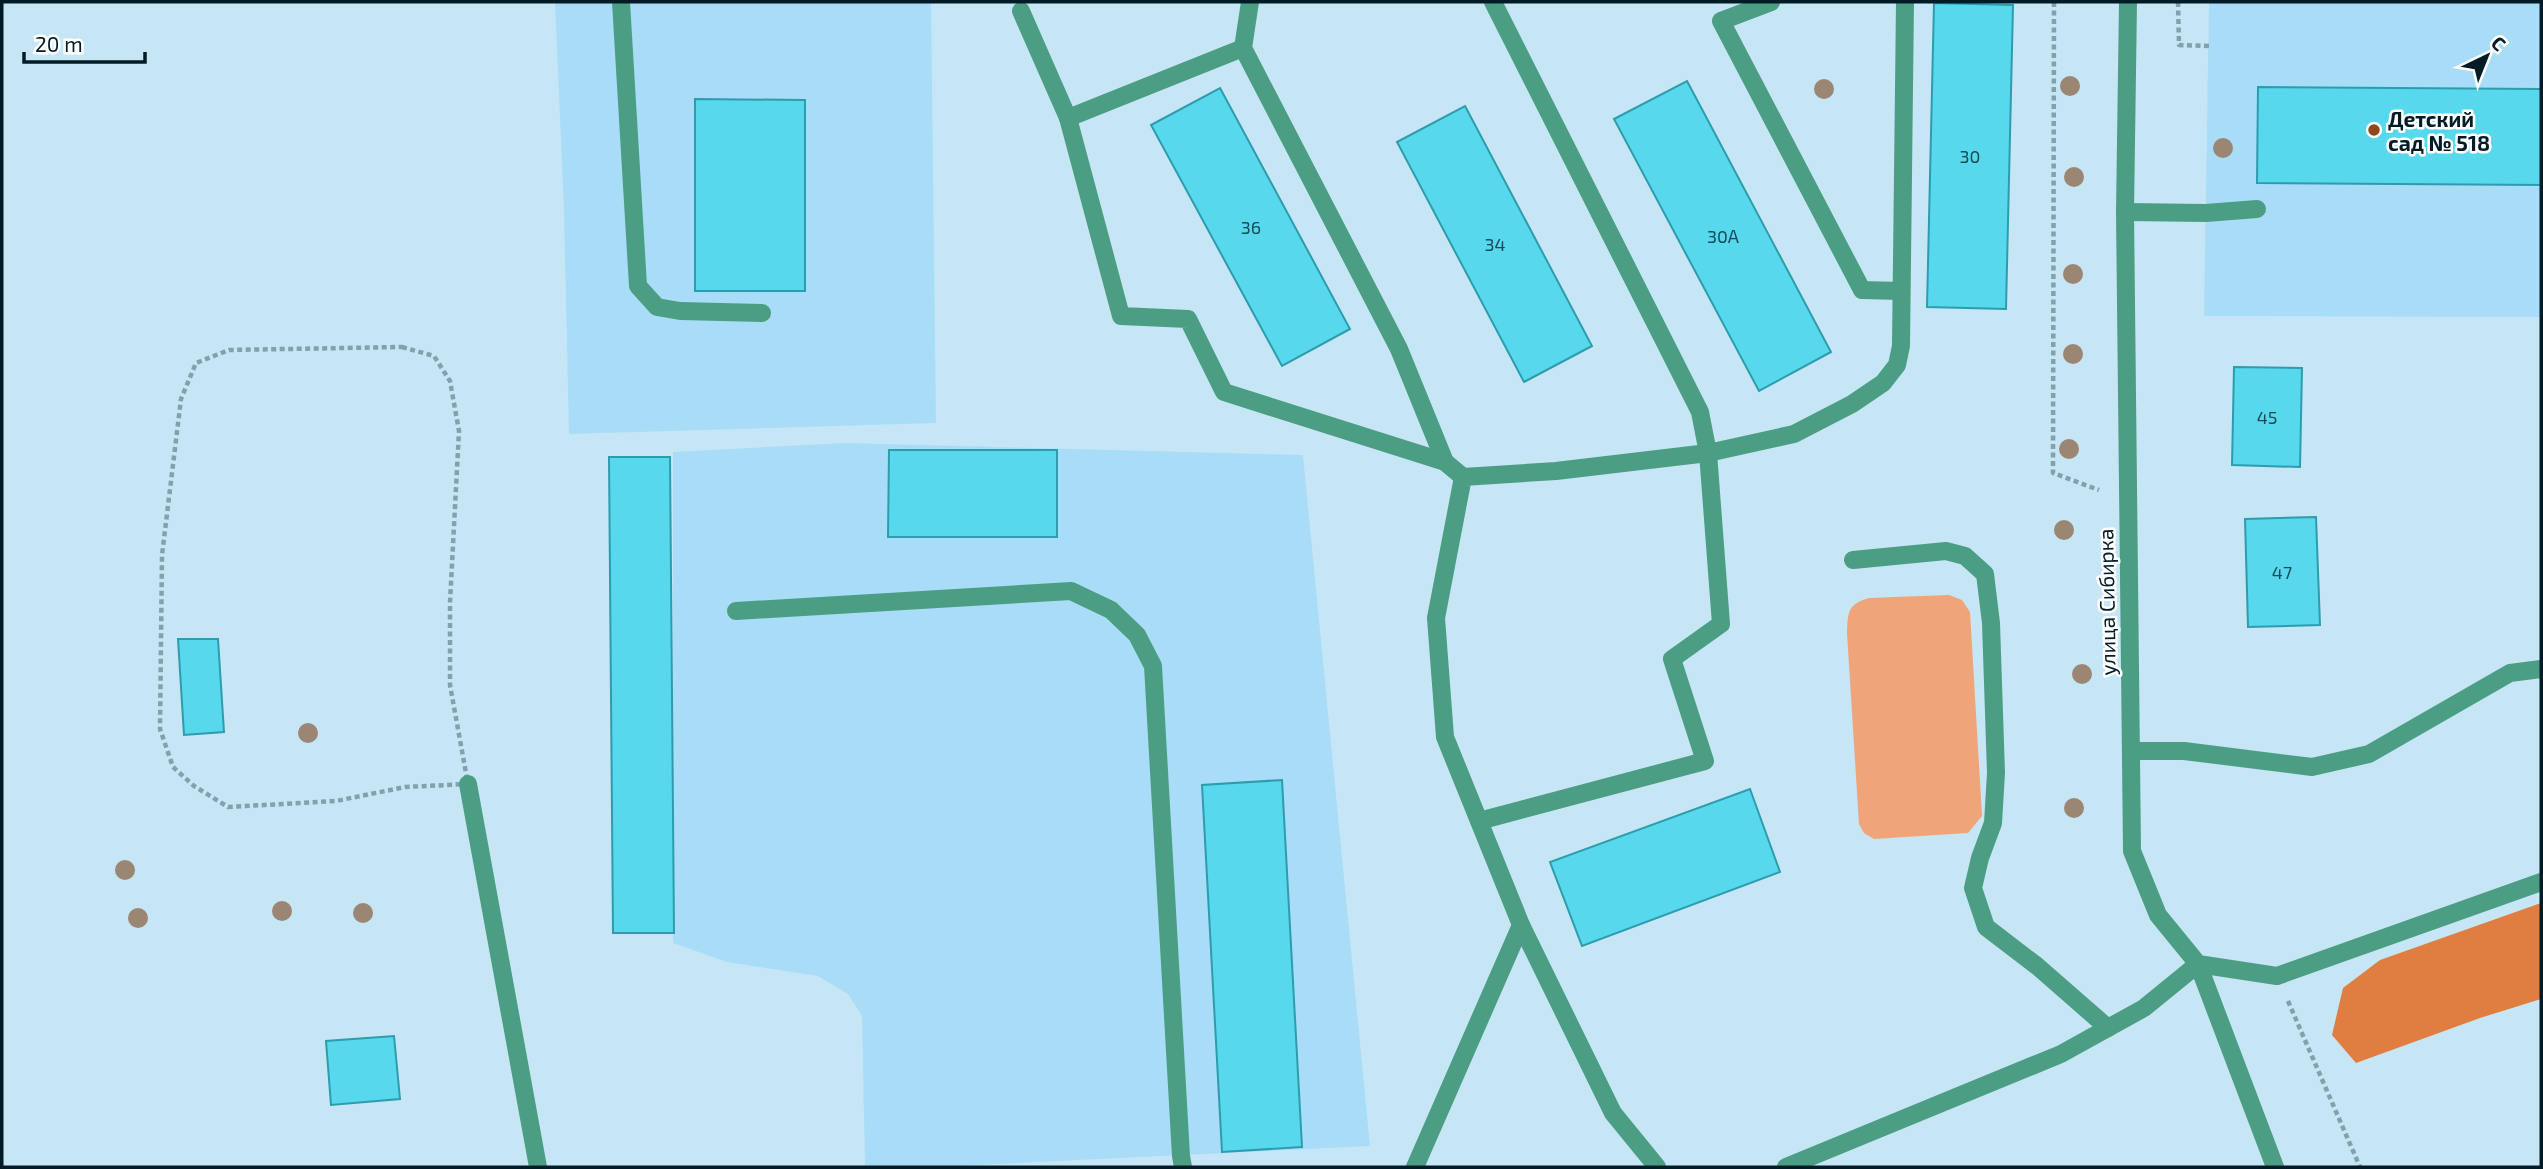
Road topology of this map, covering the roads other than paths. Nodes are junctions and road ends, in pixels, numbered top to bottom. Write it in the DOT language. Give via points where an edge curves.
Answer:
graph roads {
  1 [pos="621,2"];
  2 [pos="1250,2"];
  3 [pos="1493,2"];
  4 [pos="1771,2"];
  5 [pos="1905,2"];
  6 [pos="2129,2"];
  7 [pos="1021,11"];
  8 [pos="1243,48"];
  9 [pos="1068,118"];
  10 [pos="2257,209"];
  11 [pos="2125,212"];
  12 [pos="1900,291"];
  13 [pos="762,313"];
  14 [pos="1708,453"];
  15 [pos="1444,462"];
  16 [pos="1464,477"];
  17 [pos="1853,560"];
  18 [pos="736,611"];
  19 [pos="2541,669"];
  20 [pos="2131,751"];
  21 [pos="468,784"];
  22 [pos="1479,821"];
  23 [pos="2541,882"];
  24 [pos="1521,925"];
  25 [pos="2198,964"];
  26 [pos="2108,1028"];
  27 [pos="538,1167"];
  28 [pos="1183,1167"];
  29 [pos="1415,1167"];
  30 [pos="1657,1167"];
  31 [pos="1786,1167"];
  32 [pos="2275,1167"];
  1 -- 13 [label="street" via="638,286 657,307"];
  2 -- 8 [label="street"];
  3 -- 14 [label="street" via="1700,412"];
  4 -- 12 [label="street" via="1721,21 1862,290"];
  5 -- 12 [label="street"];
  6 -- 11 [label="street, улица Сибирка"];
  7 -- 9 [label="street"];
  8 -- 9 [label="street"];
  8 -- 15 [label="street" via="1399,349"];
  9 -- 15 [label="street" via="1121,316 1188,319 1224,391"];
  10 -- 11 [label="street" via="2206,214"];
  11 -- 20 [label="street, улица Сибирка"];
  12 -- 14 [label="street" via="1901,346 1897,365 1883,383 1794,434"];
  14 -- 16 [label="street"];
  14 -- 22 [label="street" via="1721,624 1672,659 1705,761"];
  15 -- 16 [label="street"];
  16 -- 22 [label="street" via="1436,618 1446,737"];
  17 -- 26 [label="street" via="1945,551 1965,556 1985,574 1996,772 1993,823 1973,888 1986,927"];
  18 -- 28 [label="street" via="1071,592 1111,610 1137,635 1153,666"];
  19 -- 20 [label="street" via="2510,673 2369,754 2312,767 2184,751"];
  20 -- 25 [label="street, улица Сибирка" via="2132,851 2158,915"];
  21 -- 27 [label="street"];
  22 -- 24 [label="street"];
  23 -- 25 [label="street" via="2277,976"];
  24 -- 29 [label="street"];
  24 -- 30 [label="street" via="1613,1113"];
  25 -- 26 [label="street" via="2144,1008"];
  25 -- 32 [label="street, улица Сибирка"];
  26 -- 31 [label="street" via="2061,1054"];
}
